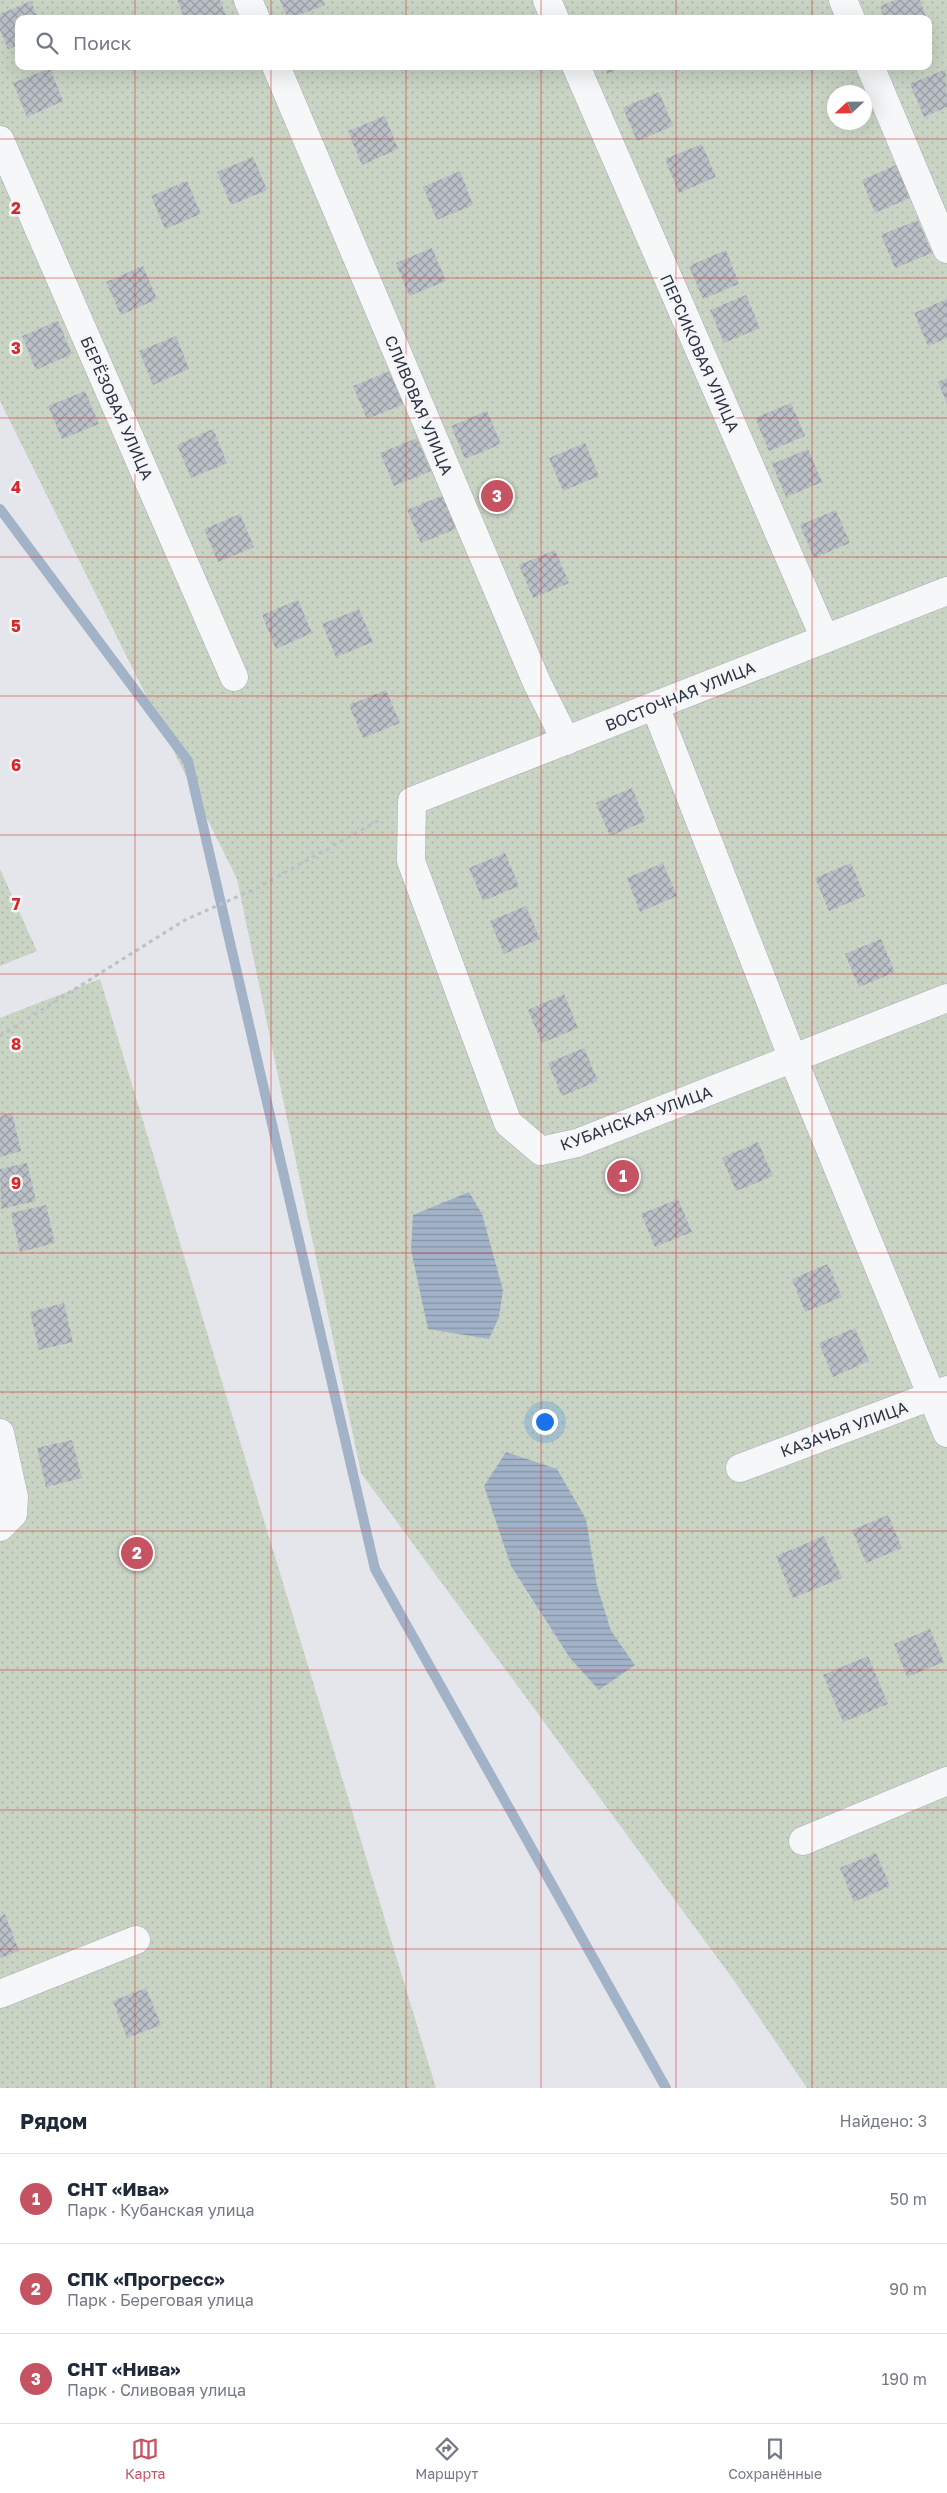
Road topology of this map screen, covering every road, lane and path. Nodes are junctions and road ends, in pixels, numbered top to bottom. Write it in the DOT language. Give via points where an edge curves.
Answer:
graph roads {
  1 [pos="248,0"];
  2 [pos="547,0"];
  3 [pos="843,0"];
  4 [pos="254,15"];
  5 [pos="553,15"];
  6 [pos="849,15"];
  7 [pos="278,70"];
  8 [pos="578,70"];
  9 [pos="872,70"];
  10 [pos="0,140"];
  11 [pos="947,248"];
  12 [pos="947,591"];
  13 [pos="825,639"];
  14 [pos="234,677"];
  15 [pos="655,706"];
  16 [pos="566,741"];
  17 [pos="412,801"];
  18 [pos="947,998"];
  19 [pos="0,1036"];
  20 [pos="793,1059"];
  21 [pos="940,1393"];
  22 [pos="0,1433"];
  23 [pos="947,1433"];
  24 [pos="740,1468"];
  25 [pos="0,1527"];
  26 [pos="947,1781"];
  27 [pos="803,1841"];
  28 [pos="136,1940"];
  29 [pos="0,1994"];
  1 -- 4 [label="street"];
  2 -- 5 [label="street"];
  3 -- 6 [label="street"];
  7 -- 16 [label="street, СЛИВОВАЯ УЛИЦА" via="537,683"];
  8 -- 13 [label="street, ПЕРСИКОВАЯ УЛИЦА"];
  9 -- 11 [label="street"];
  10 -- 14 [label="street, БЕРЁЗОВАЯ УЛИЦА"];
  12 -- 13 [label="street, ВОСТОЧНАЯ УЛИЦА"];
  13 -- 15 [label="street, ВОСТОЧНАЯ УЛИЦА"];
  15 -- 16 [label="street, ВОСТОЧНАЯ УЛИЦА"];
  15 -- 20 [label="street"];
  16 -- 17 [label="street, ВОСТОЧНАЯ УЛИЦА"];
  17 -- 19 [label="path" via="257,888 186,920"];
  17 -- 20 [label="street, КУБАНСКАЯ УЛИЦА" via="410,861 508,1123 541,1151 577,1143"];
  18 -- 20 [label="street, КУБАНСКАЯ УЛИЦА"];
  20 -- 21 [label="street"];
  21 -- 23 [label="street"];
  21 -- 24 [label="street, КАЗАЧЬЯ УЛИЦА"];
  22 -- 25 [label="street" via="14,1497 13,1514"];
  26 -- 27 [label="street"];
  28 -- 29 [label="street"];
}
